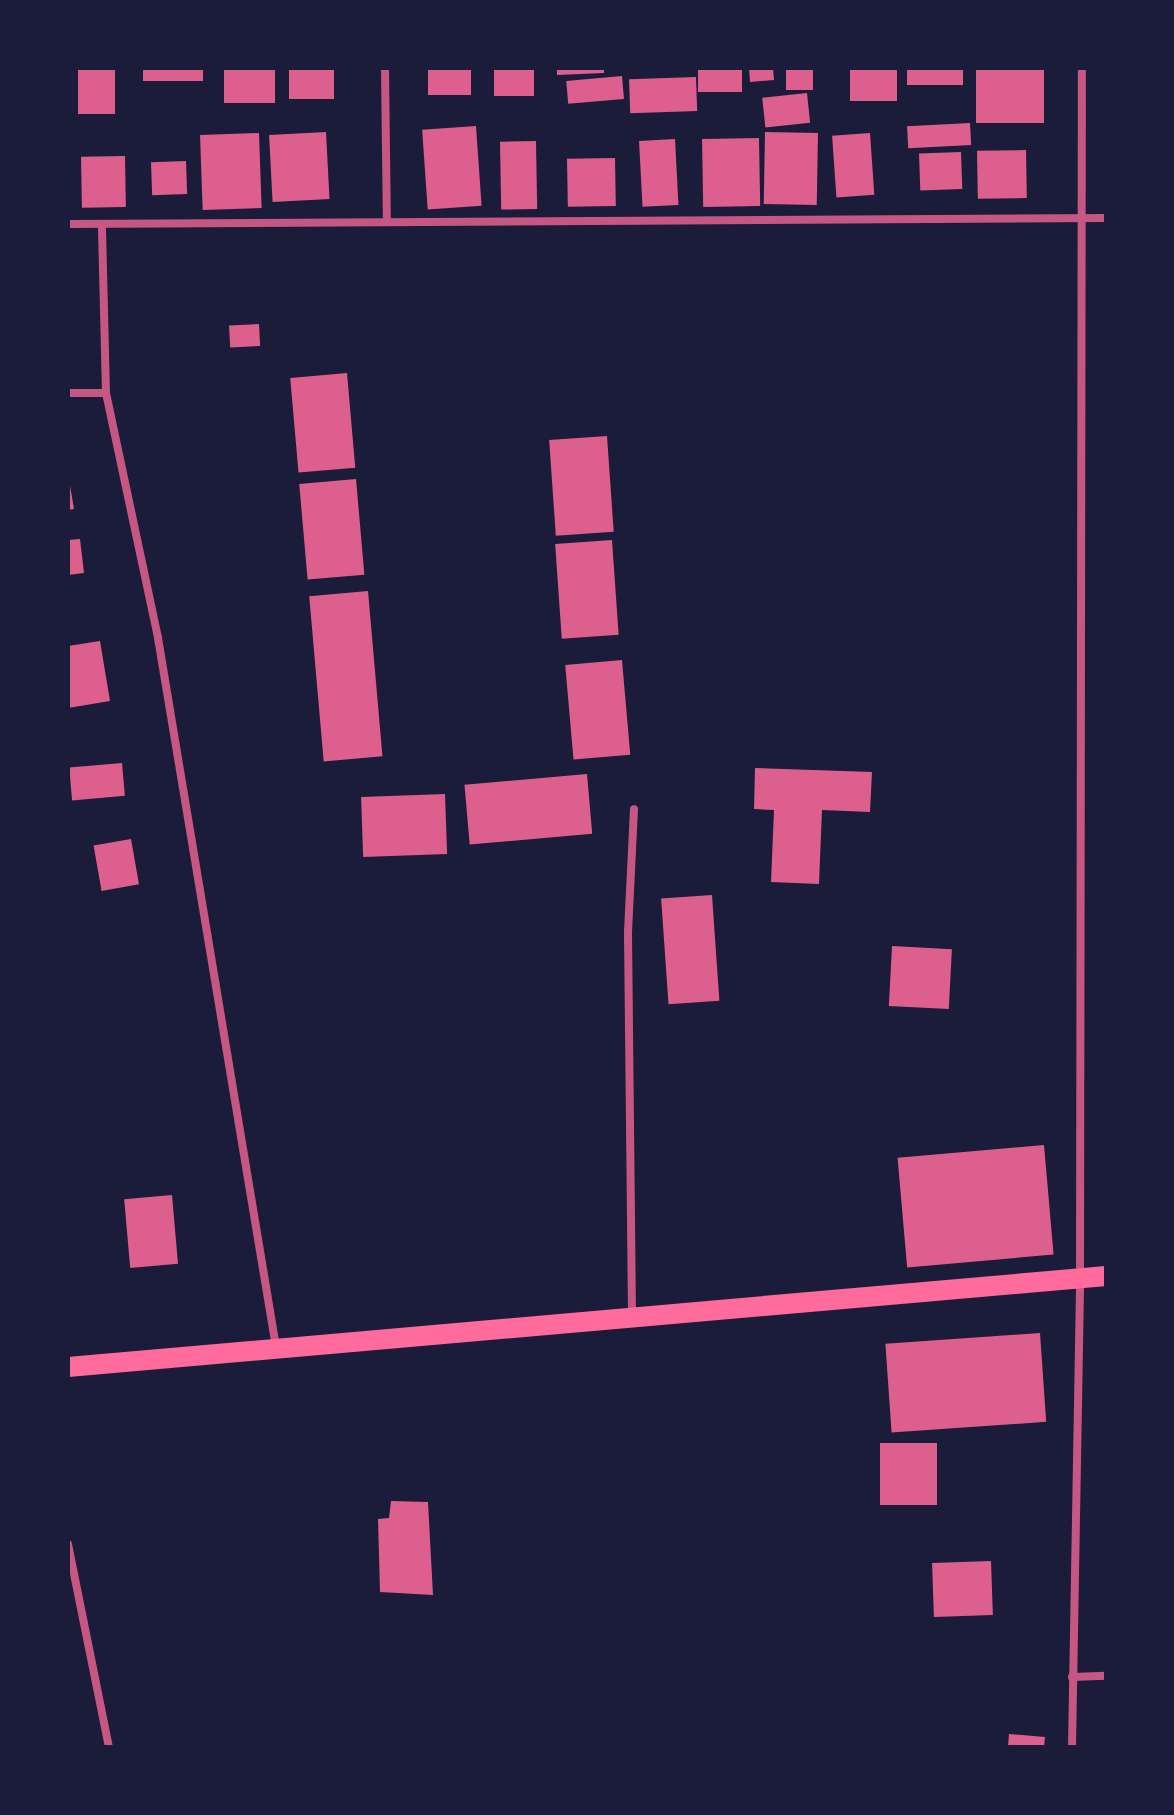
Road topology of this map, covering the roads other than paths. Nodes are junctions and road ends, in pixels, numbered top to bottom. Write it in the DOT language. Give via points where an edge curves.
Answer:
graph roads {
  1 [pos="385,68"];
  2 [pos="1082,68"];
  3 [pos="1083,218"];
  4 [pos="1106,218"];
  5 [pos="387,222"];
  6 [pos="68,224"];
  7 [pos="102,224"];
  8 [pos="68,393"];
  9 [pos="106,393"];
  10 [pos="634,809"];
  11 [pos="1106,1276"];
  12 [pos="1080,1278"];
  13 [pos="632,1315"];
  14 [pos="276,1347"];
  15 [pos="68,1367"];
  16 [pos="68,1544"];
  17 [pos="1106,1676"];
  18 [pos="1072,1677"];
  19 [pos="109,1747"];
  20 [pos="1072,1747"];
  1 -- 5 [label="street"];
  2 -- 3 [label="street"];
  3 -- 4 [label="street"];
  3 -- 5 [label="street"];
  3 -- 12 [label="street"];
  5 -- 7 [label="street"];
  6 -- 7 [label="street"];
  7 -- 9 [label="street"];
  8 -- 9 [label="street"];
  9 -- 14 [label="street" via="158,638"];
  10 -- 13 [label="street" via="628,932"];
  11 -- 12 [label="main road"];
  12 -- 13 [label="main road"];
  12 -- 18 [label="street"];
  13 -- 14 [label="main road"];
  14 -- 15 [label="main road"];
  16 -- 19 [label="street"];
  17 -- 18 [label="street"];
  18 -- 20 [label="street"];
}
